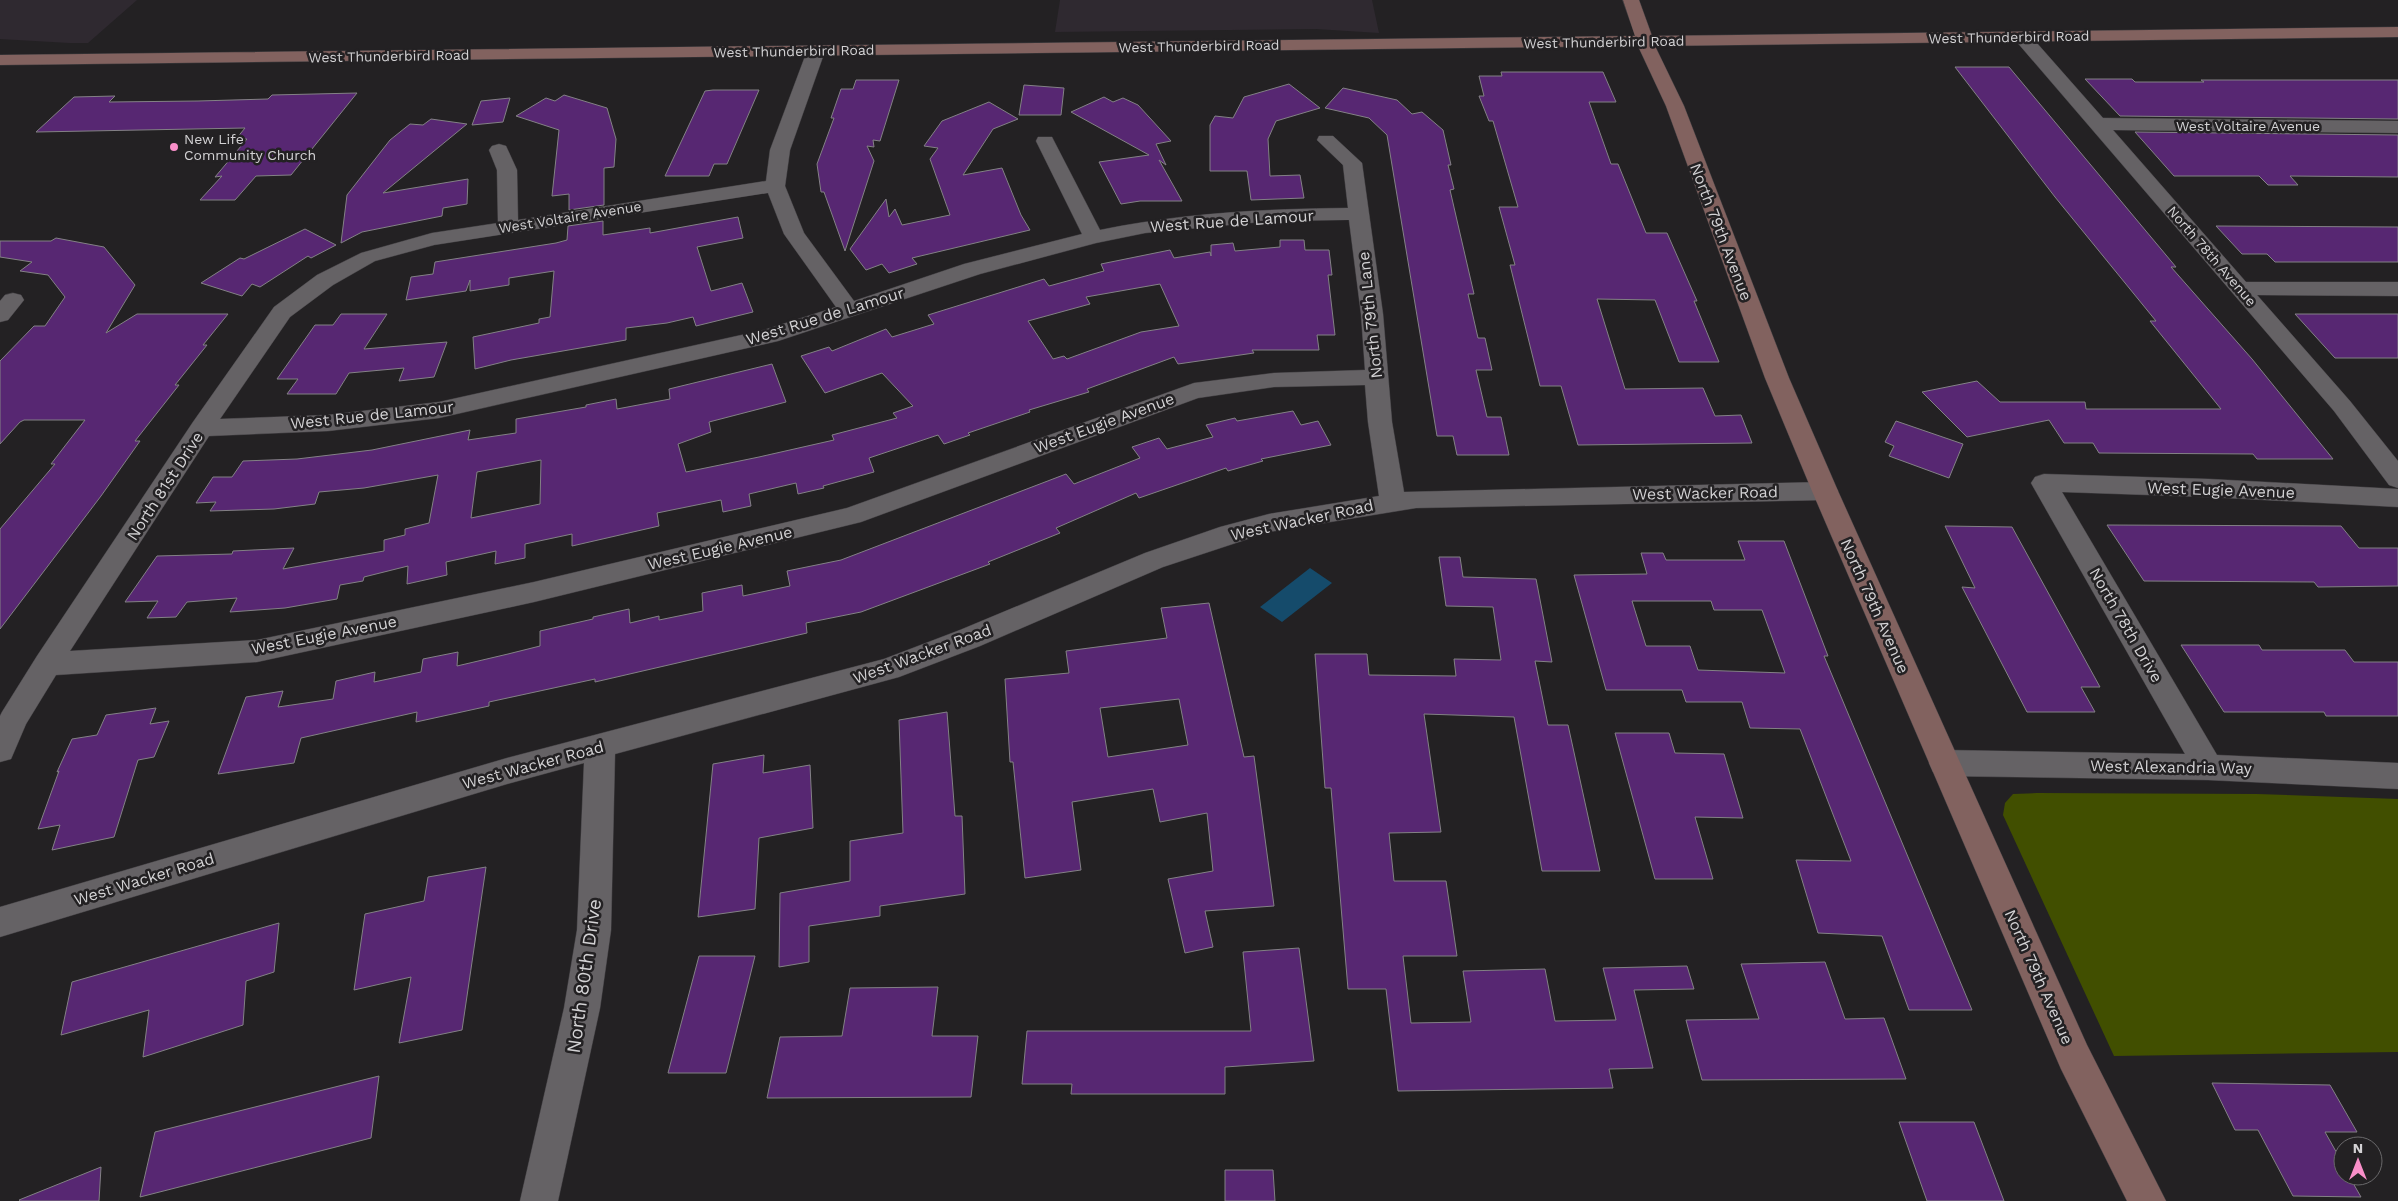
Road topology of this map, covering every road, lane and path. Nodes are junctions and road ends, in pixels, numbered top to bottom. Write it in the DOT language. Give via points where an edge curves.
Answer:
graph roads {
  1 [pos="1631,0"];
  2 [pos="2398,32"];
  3 [pos="2022,37"];
  4 [pos="1645,42"];
  5 [pos="816,51"];
  6 [pos="0,60"];
  7 [pos="2098,124"];
  8 [pos="2398,127"];
  9 [pos="1326,140"];
  10 [pos="1045,141"];
  11 [pos="499,150"];
  12 [pos="775,186"];
  13 [pos="1358,214"];
  14 [pos="508,226"];
  15 [pos="1094,237"];
  16 [pos="368,257"];
  17 [pos="2240,288"];
  18 [pos="2398,289"];
  19 [pos="849,309"];
  20 [pos="1377,377"];
  21 [pos="202,428"];
  22 [pos="2398,479"];
  23 [pos="2044,483"];
  24 [pos="1826,491"];
  25 [pos="2398,498"];
  26 [pos="1393,502"];
  27 [pos="47,664"];
  28 [pos="600,747"];
  29 [pos="0,750"];
  30 [pos="1944,763"];
  31 [pos="2208,767"];
  32 [pos="2398,776"];
  33 [pos="0,922"];
  34 [pos="539,1201"];
  35 [pos="2147,1201"];
  1 -- 4 [label="main road, North 79th Avenue"];
  2 -- 3 [label="main road, West Thunderbird Road"];
  3 -- 4 [label="main road, West Thunderbird Road"];
  3 -- 7 [label="street, North 78th Avenue"];
  4 -- 5 [label="main road, West Thunderbird Road"];
  4 -- 24 [label="main road, North 79th Avenue" via="1676,106 1777,378"];
  5 -- 6 [label="main road, West Thunderbird Road"];
  5 -- 12 [label="street" via="780,150"];
  7 -- 8 [label="street, West Voltaire Avenue"];
  7 -- 17 [label="street, North 78th Avenue"];
  9 -- 13 [label="street, North 79th Lane" via="1352,162"];
  10 -- 15 [label="street"];
  11 -- 14 [label="street" via="507,170"];
  12 -- 14 [label="street, West Voltaire Avenue"];
  12 -- 19 [label="street" via="794,234"];
  13 -- 15 [label="street, West Rue de Lamour" via="1271,215 1192,221"];
  13 -- 20 [label="street, North 79th Lane"];
  14 -- 16 [label="street, West Voltaire Avenue" via="432,239"];
  15 -- 19 [label="street, West Rue de Lamour" via="972,269"];
  16 -- 21 [label="street, North 81st Drive" via="326,280 282,312"];
  17 -- 18 [label="street"];
  17 -- 22 [label="street, North 78th Avenue" via="2342,406"];
  19 -- 21 [label="street, West Rue de Lamour" via="770,336 439,410 328,423"];
  20 -- 26 [label="street, North 79th Lane" via="1380,422"];
  20 -- 27 [label="street, West Eugie Avenue" via="1274,380 1194,391 852,516 515,596 257,651"];
  21 -- 27 [label="street, North 81st Drive"];
  23 -- 25 [label="street, West Eugie Avenue"];
  23 -- 31 [label="street, North 78th Drive"];
  24 -- 26 [label="street, West Wacker Road" via="1495,496"];
  24 -- 30 [label="main road, North 79th Avenue"];
  26 -- 28 [label="street, West Wacker Road" via="1269,523 1229,534 1154,560 889,669"];
  27 -- 29 [label="street, North 81st Drive" via="13,720"];
  28 -- 33 [label="street, West Wacker Road" via="507,771"];
  28 -- 34 [label="street, North 80th Drive" via="594,930 582,1008"];
  30 -- 31 [label="street, West Alexandria Way"];
  30 -- 35 [label="main road, North 79th Avenue" via="2074,1057"];
  31 -- 32 [label="street, West Alexandria Way"];
}
